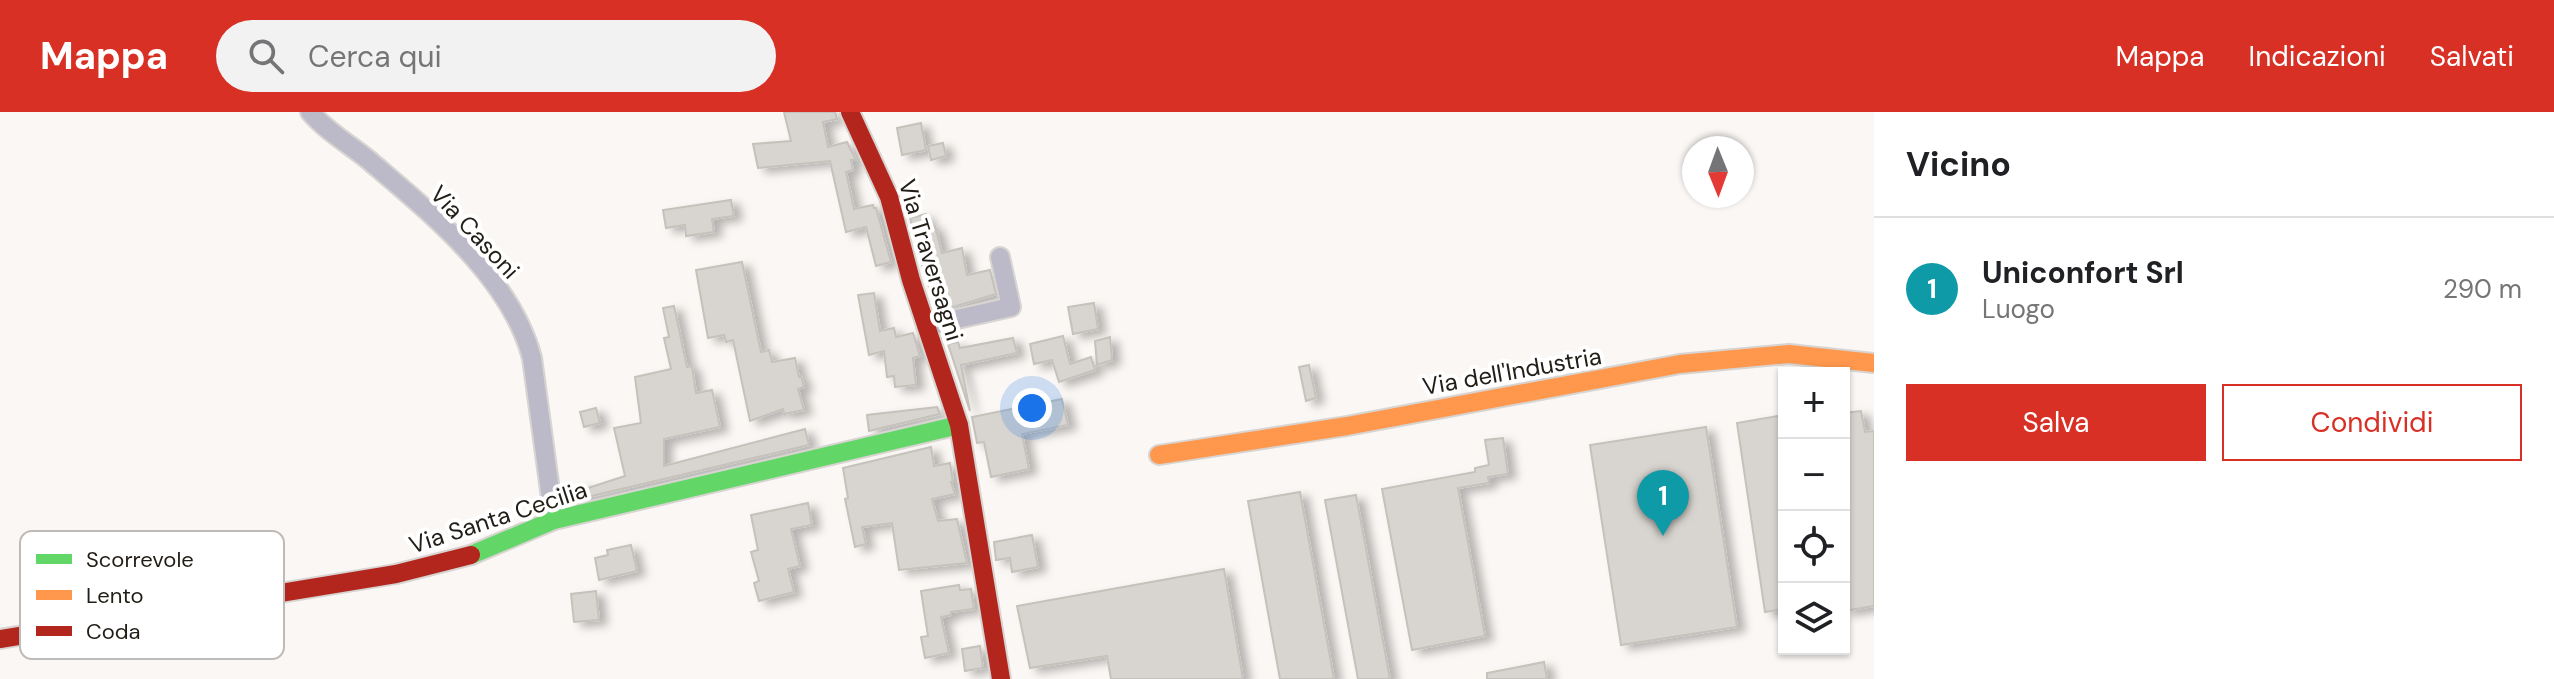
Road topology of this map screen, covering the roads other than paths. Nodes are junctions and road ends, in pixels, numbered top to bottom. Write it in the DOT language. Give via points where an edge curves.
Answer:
graph roads {
  1 [pos="310,112"];
  2 [pos="850,112"];
  3 [pos="1000,257"];
  4 [pos="926,326"];
  5 [pos="1874,363"];
  6 [pos="959,425"];
  7 [pos="1159,455"];
  8 [pos="554,520"];
  9 [pos="284,592"];
  10 [pos="20,636"];
  11 [pos="0,639"];
  12 [pos="1001,679"];
  1 -- 8 [label="street, Via Casoni" via="454,238 512,309 532,358"];
  2 -- 4 [label="street, Via Traversagni" via="889,197"];
  3 -- 4 [label="street" via="1011,307"];
  4 -- 6 [label="street, Via Traversagni"];
  5 -- 7 [label="street, Via dell'Industria" via="1789,354 1680,364"];
  6 -- 8 [label="street, Via Santa Cecilia"];
  6 -- 12 [label="street"];
  8 -- 9 [label="street, Via Santa Cecilia" via="475,554 396,574"];
  10 -- 11 [label="street, Via Santa Cecilia"];
}
